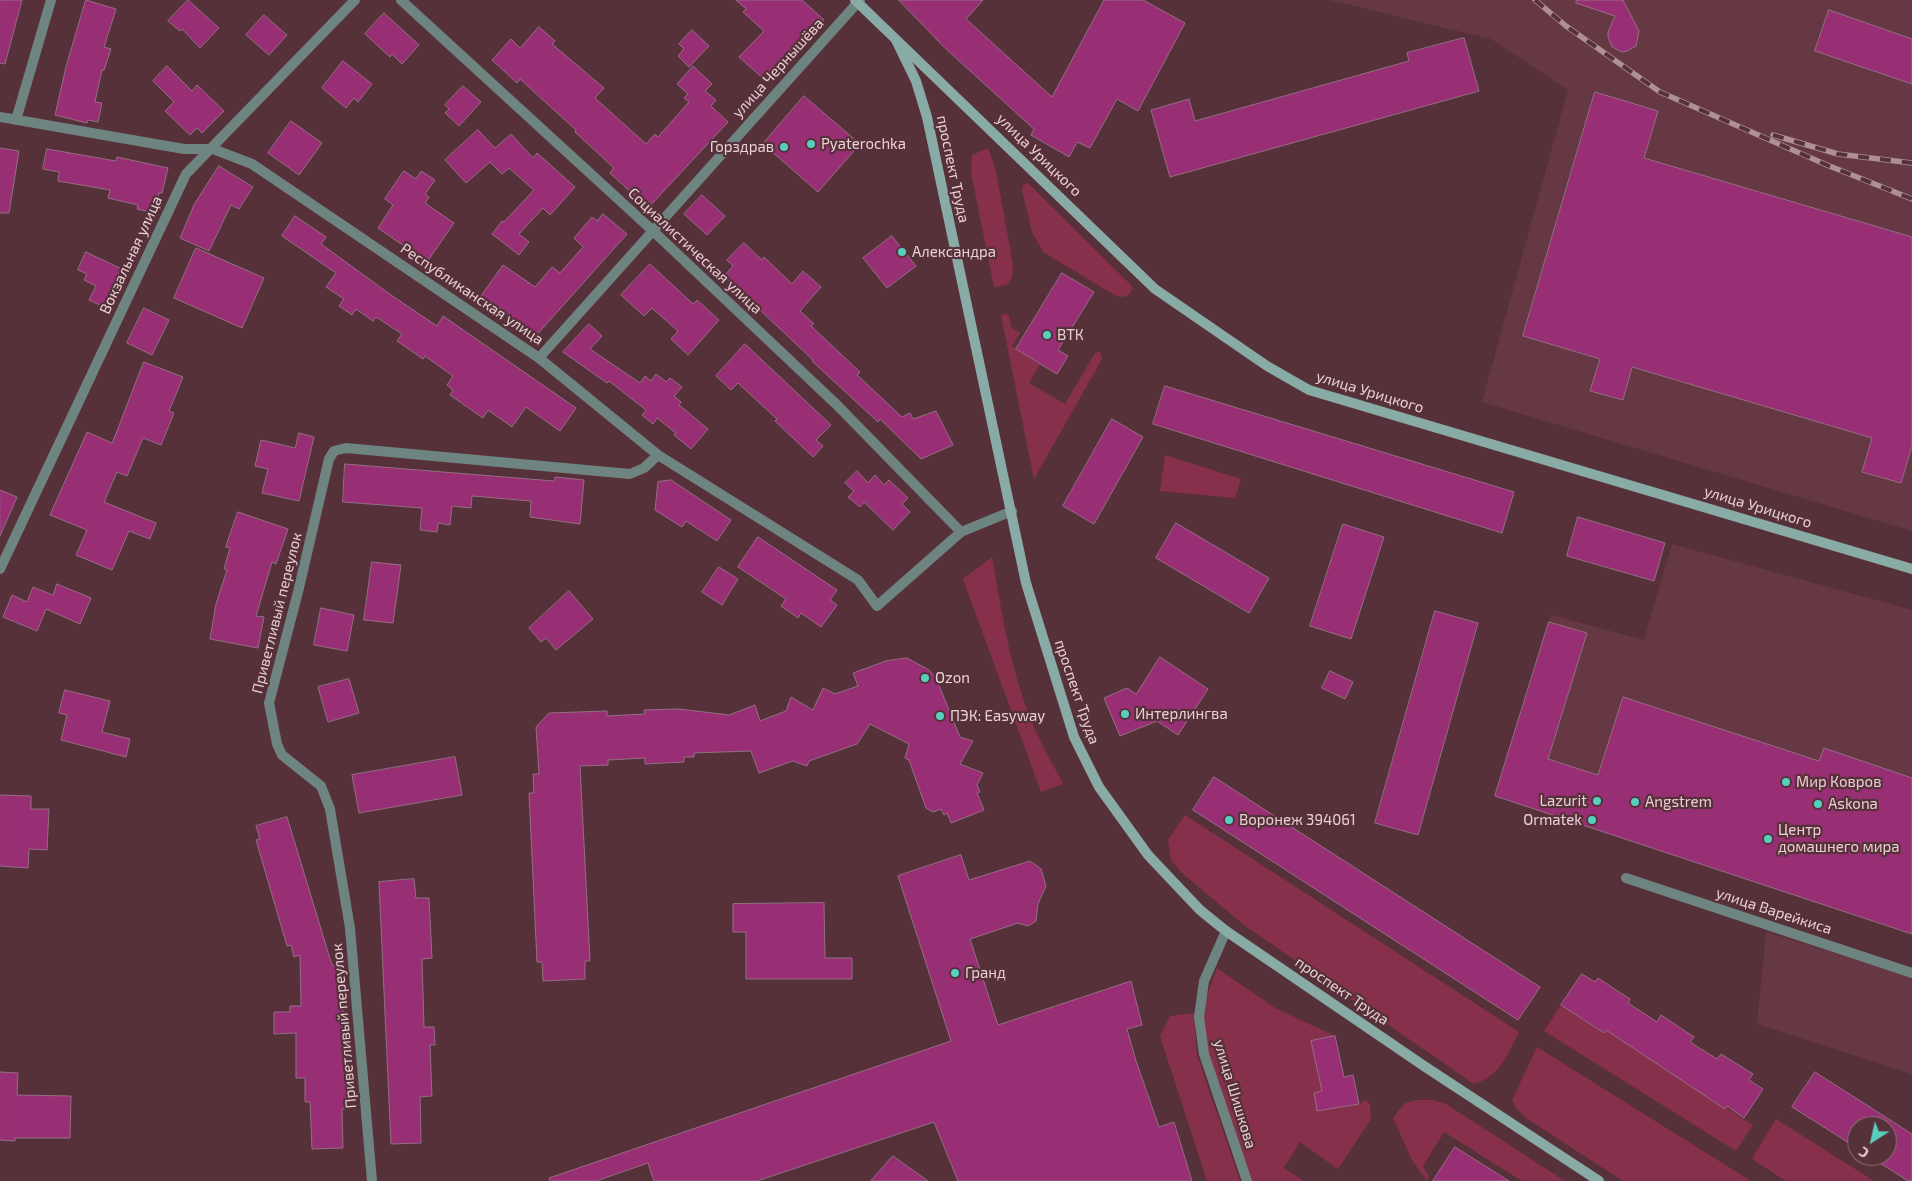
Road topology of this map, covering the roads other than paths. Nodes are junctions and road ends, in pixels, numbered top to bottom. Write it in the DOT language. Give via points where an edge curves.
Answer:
graph roads {
  1 [pos="51,0"];
  2 [pos="355,0"];
  3 [pos="401,0"];
  4 [pos="858,1"];
  5 [pos="896,40"];
  6 [pos="0,117"];
  7 [pos="16,120"];
  8 [pos="213,149"];
  9 [pos="652,230"];
  10 [pos="539,358"];
  11 [pos="658,455"];
  12 [pos="1012,511"];
  13 [pos="961,532"];
  14 [pos="0,569"];
  15 [pos="1912,569"];
  16 [pos="1626,878"];
  17 [pos="1226,931"];
  18 [pos="1912,973"];
  19 [pos="372,1181"];
  20 [pos="1247,1181"];
  21 [pos="1599,1181"];
  1 -- 7 [label="street"];
  2 -- 8 [label="street, Вокзальная улица"];
  3 -- 9 [label="street, Социалистическая улица"];
  4 -- 5 [label="main road, улица Урицкого"];
  4 -- 9 [label="street, улица Чернышёва"];
  5 -- 12 [label="main road, проспект Труда" via="916,81 927,117"];
  5 -- 15 [label="main road, улица Урицкого" via="1155,289 1266,366 1309,390"];
  6 -- 7 [label="street, Республиканская улица"];
  7 -- 8 [label="street, Республиканская улица" via="184,149"];
  8 -- 10 [label="street, Республиканская улица" via="252,164"];
  8 -- 14 [label="street, Вокзальная улица" via="186,174"];
  9 -- 10 [label="street, улица Чернышёва"];
  9 -- 13 [label="street, Социалистическая улица" via="837,404"];
  10 -- 11 [label="street, Республиканская улица"];
  11 -- 13 [label="street, Республиканская улица" via="858,580 877,606"];
  11 -- 19 [label="street, Приветливый переулок" via="644,468 630,474 346,448 334,451 329,459 269,703 282,755 321,786 330,809 350,928"];
  12 -- 13 [label="street"];
  12 -- 17 [label="main road, проспект Труда" via="1034,608 1074,737 1087,765 1148,855 1200,910"];
  16 -- 18 [label="street, улица Варейкиса"];
  17 -- 20 [label="street, улица Шишкова" via="1204,981 1199,1017 1204,1054"];
  17 -- 21 [label="main road, проспект Труда"];
}
